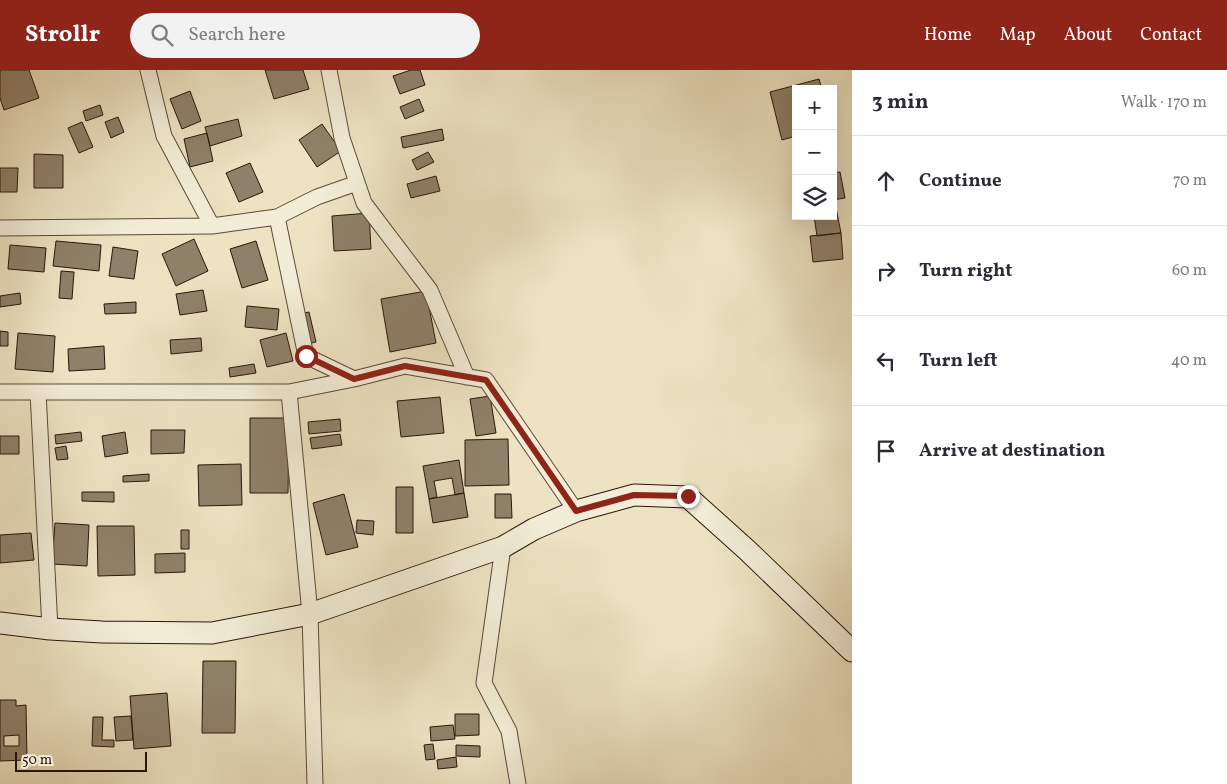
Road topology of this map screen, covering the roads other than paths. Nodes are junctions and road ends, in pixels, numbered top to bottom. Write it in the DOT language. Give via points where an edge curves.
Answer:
graph roads {
  1 [pos="148,70"];
  2 [pos="328,70"];
  3 [pos="358,183"];
  4 [pos="277,217"];
  5 [pos="212,226"];
  6 [pos="0,228"];
  7 [pos="467,377"];
  8 [pos="354,379"];
  9 [pos="0,392"];
  10 [pos="38,392"];
  11 [pos="289,392"];
  12 [pos="576,511"];
  13 [pos="503,547"];
  14 [pos="310,614"];
  15 [pos="0,623"];
  16 [pos="50,629"];
  17 [pos="852,651"];
  18 [pos="315,784"];
  19 [pos="518,784"];
  1 -- 5 [label="street" via="164,136"];
  2 -- 3 [label="street" via="342,138"];
  3 -- 4 [label="street" via="317,197"];
  3 -- 7 [label="street" via="364,203 430,290"];
  4 -- 5 [label="street"];
  4 -- 8 [label="street" via="306,356"];
  5 -- 6 [label="street"];
  7 -- 8 [label="street" via="405,366"];
  7 -- 12 [label="street" via="486,380"];
  8 -- 11 [label="street"];
  9 -- 10 [label="street"];
  10 -- 11 [label="street"];
  10 -- 16 [label="street"];
  11 -- 14 [label="street"];
  12 -- 13 [label="street"];
  12 -- 17 [label="street" via="634,495 688,496"];
  13 -- 14 [label="street"];
  13 -- 19 [label="street" via="484,683 509,731"];
  14 -- 16 [label="street" via="212,633"];
  14 -- 18 [label="street"];
  15 -- 16 [label="street"];
}
